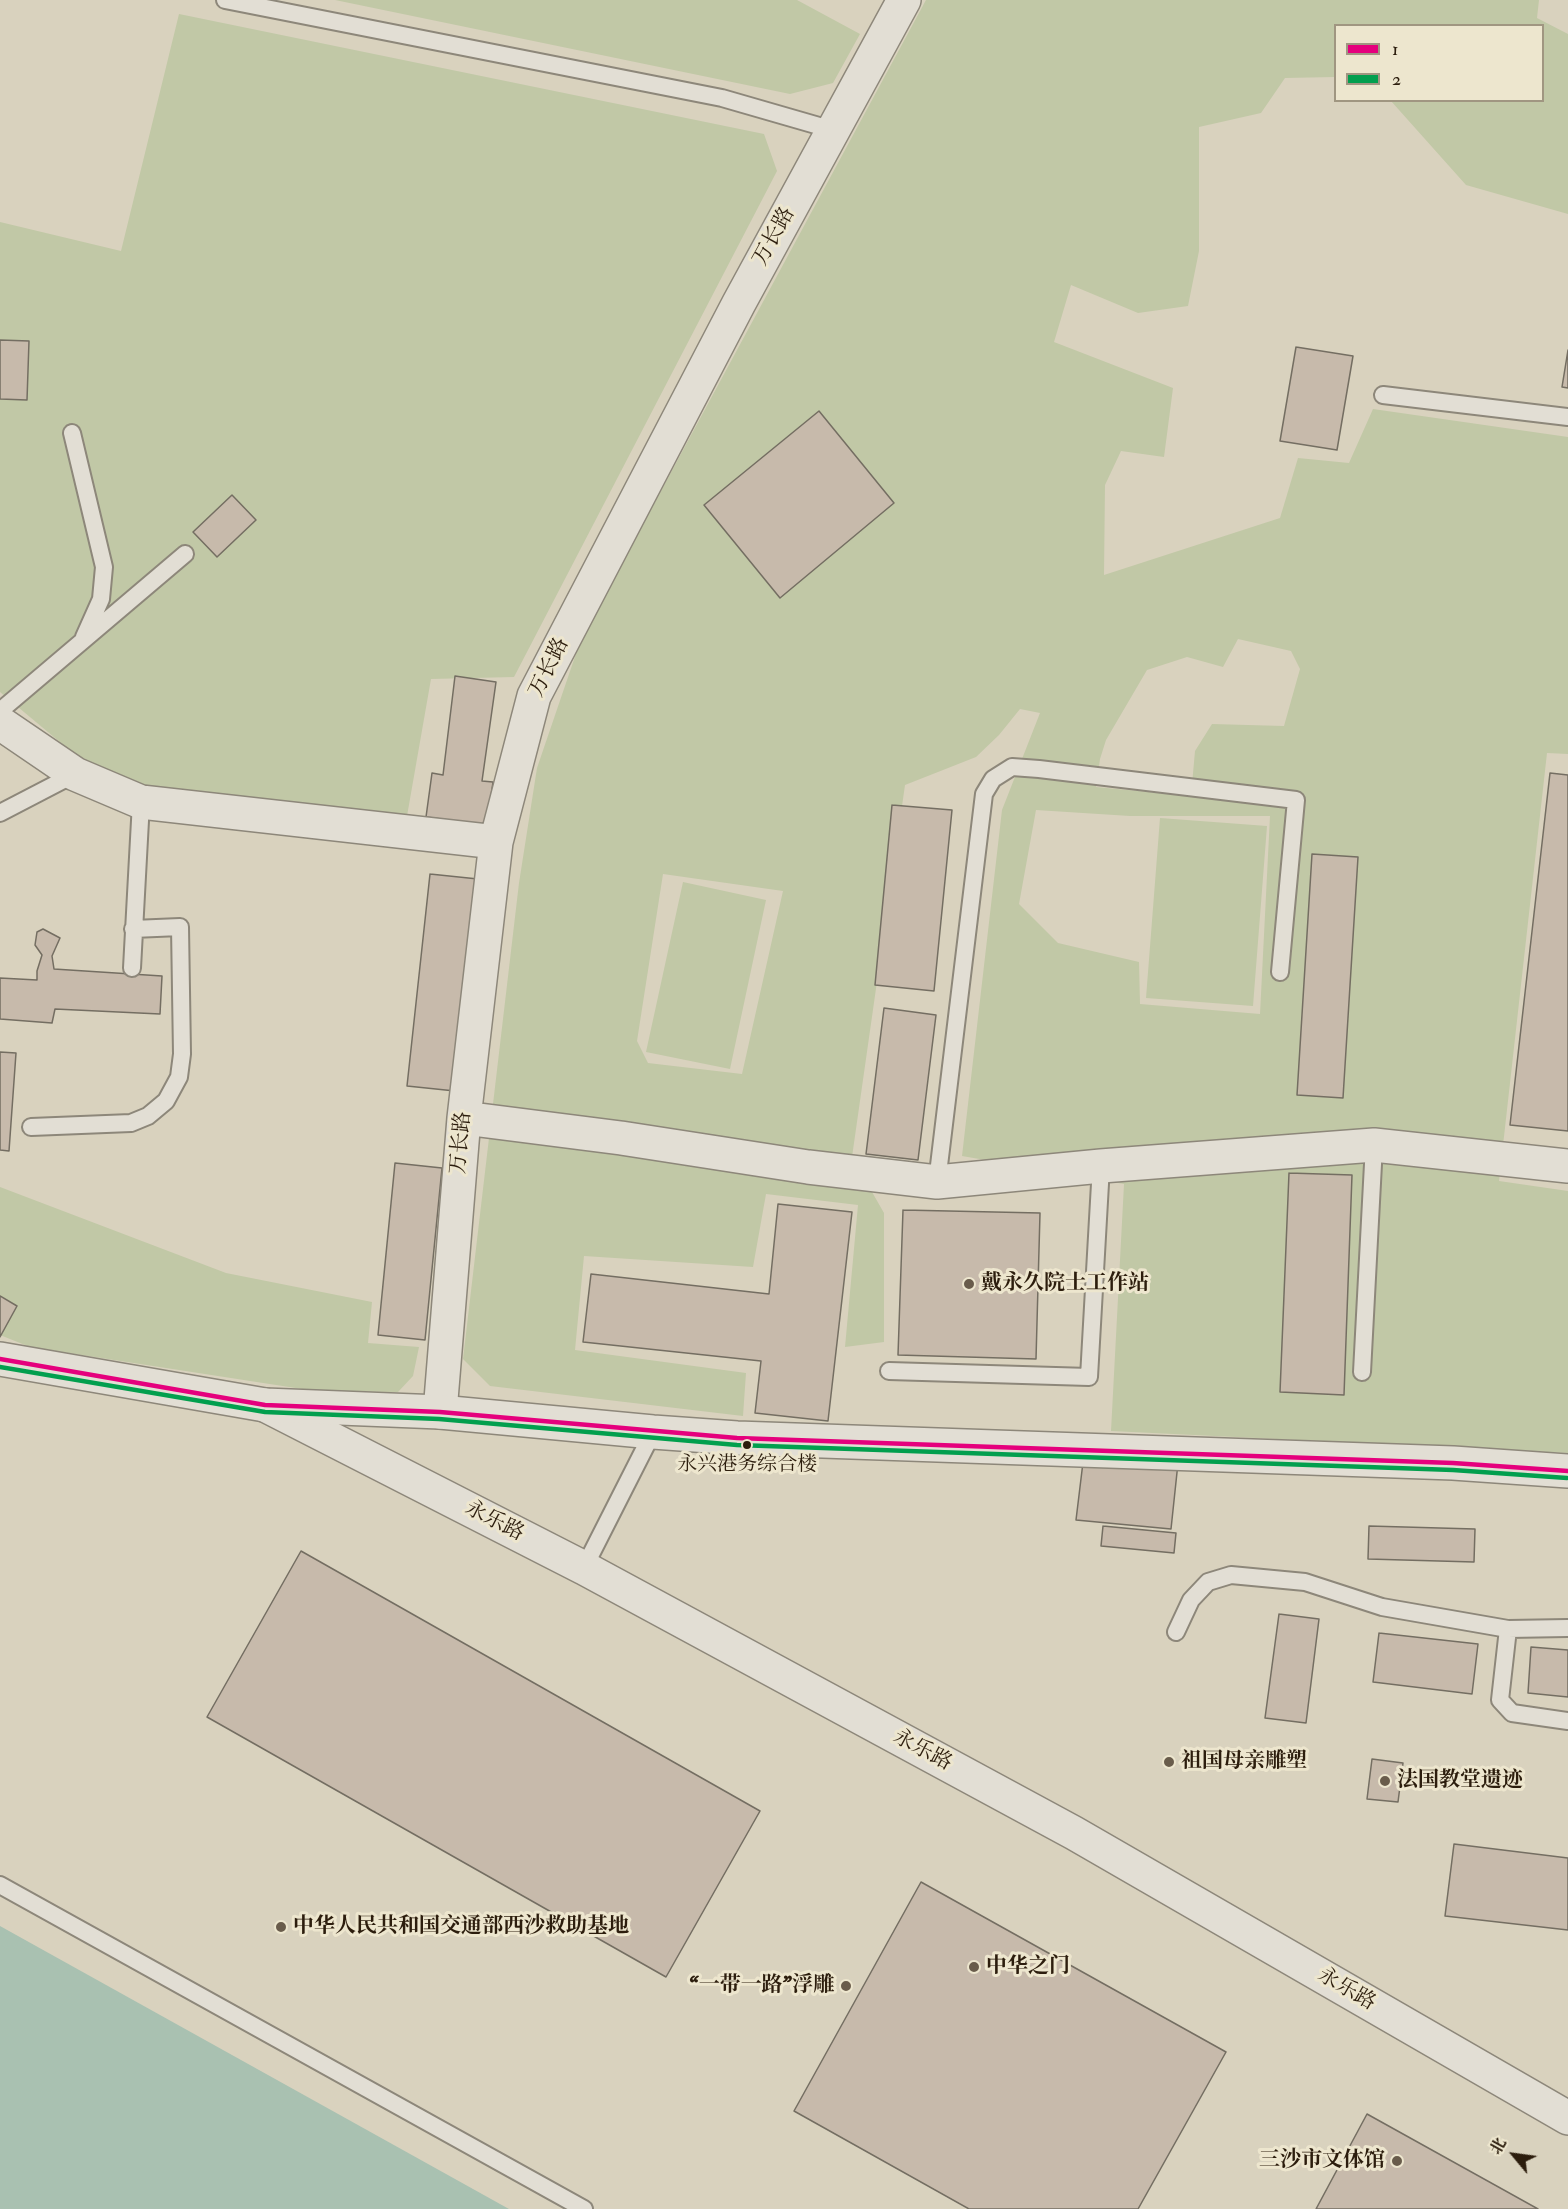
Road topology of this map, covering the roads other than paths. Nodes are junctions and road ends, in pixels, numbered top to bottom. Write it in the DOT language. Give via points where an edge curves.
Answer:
graph roads {
  1 [pos="225,0"];
  2 [pos="904,0"];
  3 [pos="833,130"];
  4 [pos="1383,395"];
  5 [pos="1568,417"];
  6 [pos="72,433"];
  7 [pos="185,554"];
  8 [pos="83,640"];
  9 [pos="0,711"];
  10 [pos="0,723"];
  11 [pos="75,774"];
  12 [pos="141,802"];
  13 [pos="0,813"];
  14 [pos="496,842"];
  15 [pos="133,929"];
  16 [pos="132,969"];
  17 [pos="1280,972"];
  18 [pos="464,1118"];
  19 [pos="31,1127"];
  20 [pos="1374,1145"];
  21 [pos="1101,1166"];
  22 [pos="1568,1166"];
  23 [pos="937,1182"];
  24 [pos="0,1359"];
  25 [pos="889,1371"];
  26 [pos="1362,1372"];
  27 [pos="265,1405"];
  28 [pos="440,1412"];
  29 [pos="653,1432"];
  30 [pos="1568,1471"];
  31 [pos="584,1568"];
  32 [pos="1568,1628"];
  33 [pos="1508,1629"];
  34 [pos="1176,1632"];
  35 [pos="1568,1721"];
  36 [pos="0,1885"];
  37 [pos="1568,2118"];
  38 [pos="584,2209"];
  1 -- 3 [label="lane" via="722,98"];
  2 -- 3 [label="street, 万长路"];
  3 -- 14 [label="street, 万长路" via="534,696"];
  4 -- 5 [label="lane"];
  6 -- 8 [label="lane" via="104,567 101,599"];
  7 -- 8 [label="lane"];
  8 -- 9 [label="lane"];
  10 -- 11 [label="street"];
  11 -- 12 [label="street"];
  11 -- 13 [label="lane"];
  12 -- 14 [label="street"];
  12 -- 15 [label="lane"];
  14 -- 18 [label="street, 万长路"];
  15 -- 16 [label="lane"];
  15 -- 19 [label="lane" via="180,927 179,1077 166,1101 148,1116 131,1123"];
  17 -- 23 [label="lane" via="1296,800 1012,767 993,779 984,794"];
  18 -- 23 [label="street"];
  18 -- 28 [label="street, 万长路"];
  20 -- 21 [label="street"];
  20 -- 22 [label="street"];
  20 -- 26 [label="lane"];
  21 -- 23 [label="street"];
  21 -- 25 [label="lane" via="1089,1377"];
  24 -- 27 [label="street"];
  27 -- 28 [label="street"];
  27 -- 31 [label="street, 永乐路"];
  28 -- 29 [label="street"];
  29 -- 30 [label="street" via="1453,1463"];
  29 -- 31 [label="lane"];
  31 -- 37 [label="street, 永乐路" via="1074,1833"];
  32 -- 33 [label="lane"];
  33 -- 34 [label="lane" via="1382,1607 1305,1582 1231,1575 1208,1582 1191,1600"];
  33 -- 35 [label="lane" via="1500,1700 1512,1713"];
  36 -- 38 [label="lane"];
}
